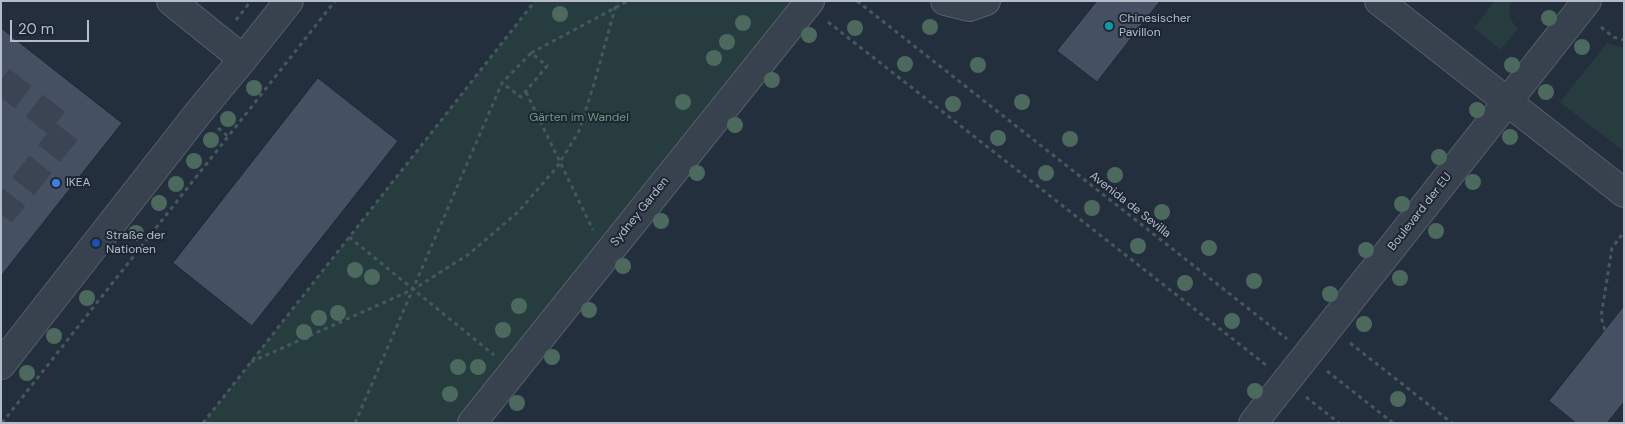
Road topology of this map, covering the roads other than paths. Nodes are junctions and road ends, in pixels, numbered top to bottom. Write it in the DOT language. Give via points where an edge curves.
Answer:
graph roads {
  1 [pos="171,1"];
  2 [pos="199,1"];
  3 [pos="289,1"];
  4 [pos="945,1"];
  5 [pos="986,1"];
  6 [pos="1379,1"];
  7 [pos="1587,1"];
  8 [pos="808,3"];
  9 [pos="208,32"];
  10 [pos="243,59"];
  11 [pos="1507,101"];
  12 [pos="1624,193"];
  13 [pos="1,365"];
  14 [pos="472,423"];
  15 [pos="1253,423"];
  1 -- 9 [label="street"];
  2 -- 9 [label="street"];
  3 -- 10 [label="street"];
  4 -- 5 [label="street" via="969,6"];
  6 -- 11 [label="street"];
  7 -- 11 [label="street, Boulevard der EU"];
  8 -- 14 [label="street, Sydney Garden"];
  9 -- 10 [label="street"];
  10 -- 13 [label="street"];
  11 -- 12 [label="street"];
  11 -- 15 [label="street, Boulevard der EU"];
}
